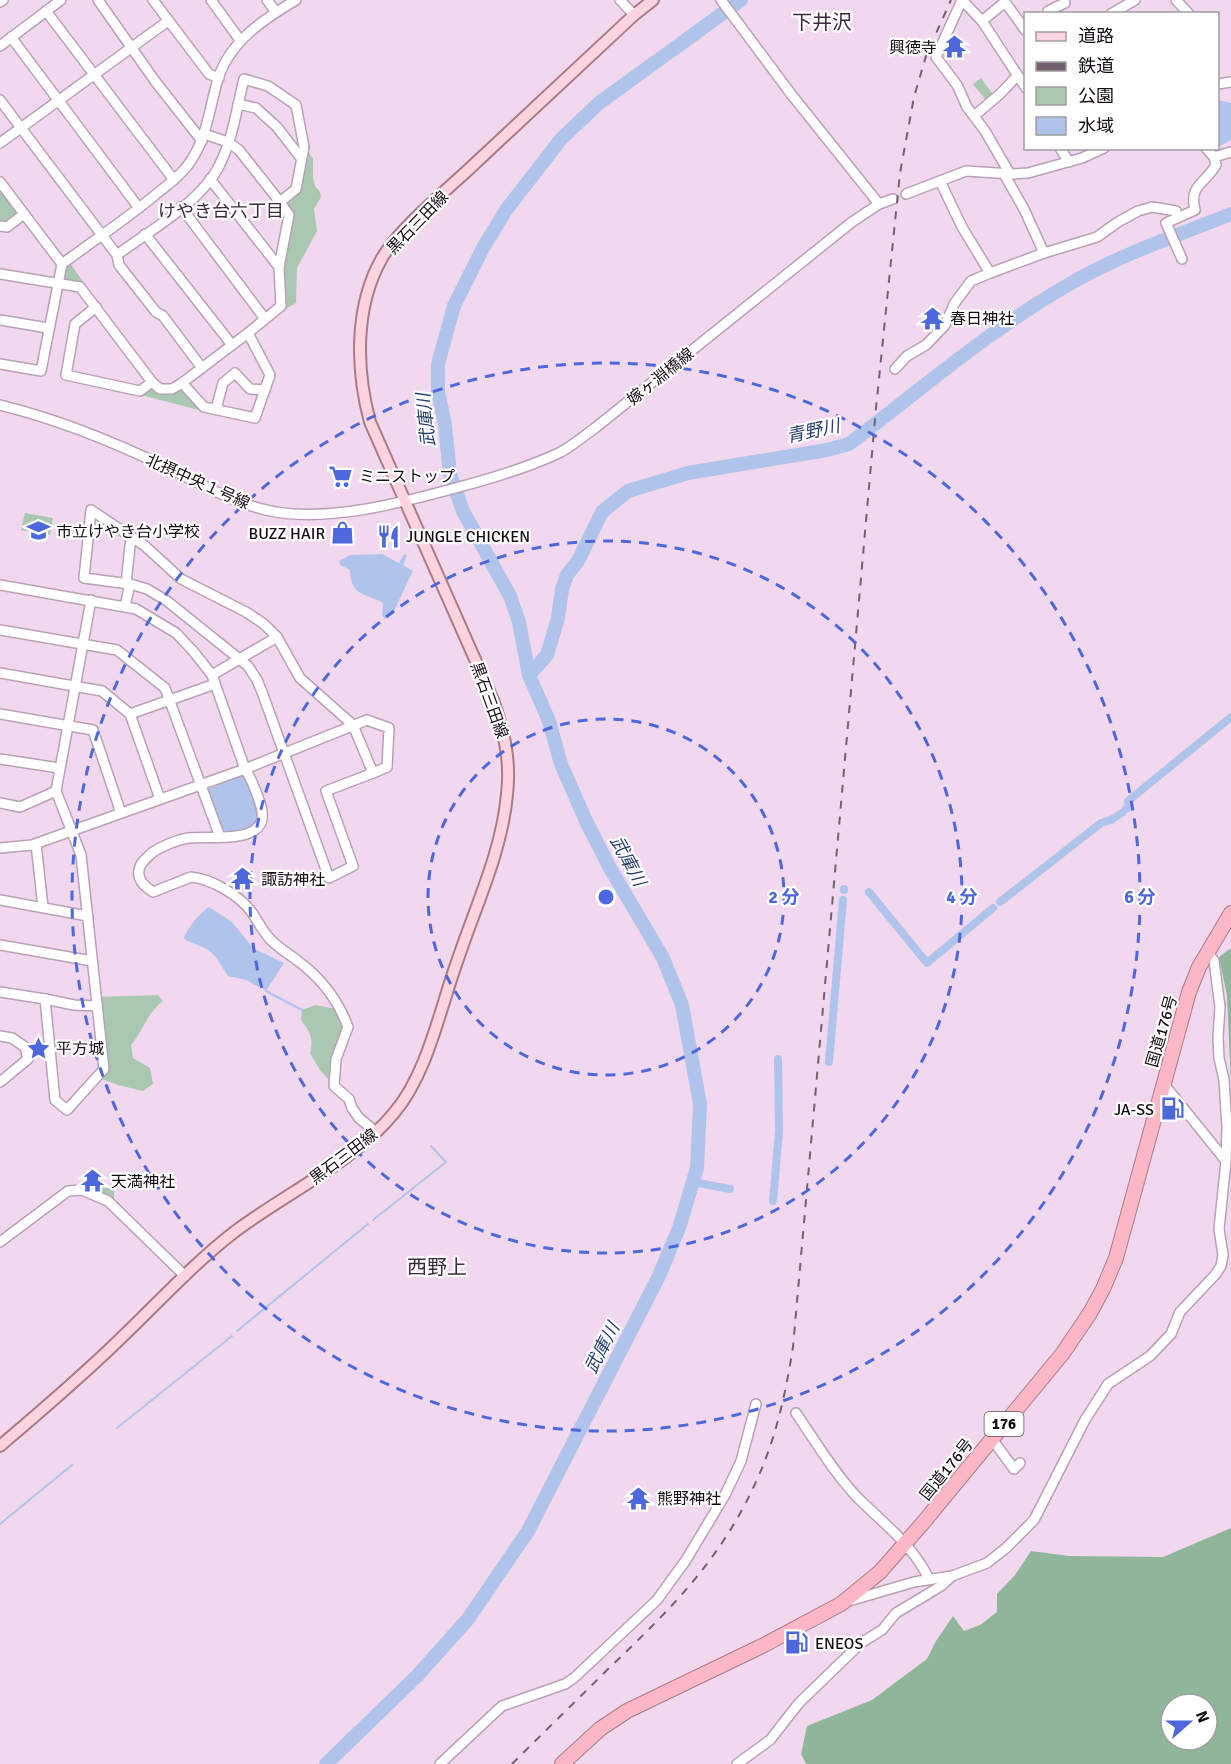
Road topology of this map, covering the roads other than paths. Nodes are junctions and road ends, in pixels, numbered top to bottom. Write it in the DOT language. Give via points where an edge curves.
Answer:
graph roads {
  1 [pos="61,0"];
  2 [pos="98,0"];
  3 [pos="153,0"];
  4 [pos="211,0"];
  5 [pos="267,0"];
  6 [pos="296,0"];
  7 [pos="620,0"];
  8 [pos="653,0"];
  9 [pos="721,0"];
  10 [pos="1046,0"];
  11 [pos="1135,0"];
  12 [pos="1176,0"];
  13 [pos="1065,3"];
  14 [pos="46,11"];
  15 [pos="276,12"];
  16 [pos="1048,12"];
  17 [pos="1114,12"];
  18 [pos="1187,12"];
  19 [pos="634,15"];
  20 [pos="168,21"];
  21 [pos="982,21"];
  22 [pos="1024,28"];
  23 [pos="10,38"];
  24 [pos="240,40"];
  25 [pos="0,46"];
  26 [pos="132,47"];
  27 [pos="95,74"];
  28 [pos="1017,75"];
  29 [pos="219,78"];
  30 [pos="1024,85"];
  31 [pos="0,100"];
  32 [pos="58,101"];
  33 [pos="238,104"];
  34 [pos="974,116"];
  35 [pos="21,128"];
  36 [pos="203,137"];
  37 [pos="228,142"];
  38 [pos="0,143"];
  39 [pos="1061,150"];
  40 [pos="1099,150"];
  41 [pos="1208,150"];
  42 [pos="1231,152"];
  43 [pos="301,158"];
  44 [pos="1214,158"];
  45 [pos="1068,162"];
  46 [pos="1007,174"];
  47 [pos="210,179"];
  48 [pos="174,180"];
  49 [pos="940,181"];
  50 [pos="0,182"];
  51 [pos="906,194"];
  52 [pos="893,199"];
  53 [pos="280,202"];
  54 [pos="879,204"];
  55 [pos="181,207"];
  56 [pos="139,208"];
  57 [pos="1176,211"];
  58 [pos="24,214"];
  59 [pos="0,226"];
  60 [pos="102,234"];
  61 [pos="145,234"];
  62 [pos="1044,253"];
  63 [pos="117,255"];
  64 [pos="1182,259"];
  65 [pos="62,264"];
  66 [pos="279,267"];
  67 [pos="990,273"];
  68 [pos="0,274"];
  69 [pos="57,284"];
  70 [pos="96,307"];
  71 [pos="265,319"];
  72 [pos="0,320"];
  73 [pos="48,328"];
  74 [pos="248,333"];
  75 [pos="232,345"];
  76 [pos="0,364"];
  77 [pos="202,368"];
  78 [pos="895,369"];
  79 [pos="152,382"];
  80 [pos="182,383"];
  81 [pos="265,390"];
  82 [pos="0,405"];
  83 [pos="216,409"];
  84 [pos="410,501"];
  85 [pos="131,536"];
  86 [pos="128,584"];
  87 [pos="0,585"];
  88 [pos="91,600"];
  89 [pos="125,606"];
  90 [pos="0,630"];
  91 [pos="277,637"];
  92 [pos="83,644"];
  93 [pos="240,659"];
  94 [pos="0,673"];
  95 [pos="213,679"];
  96 [pos="75,687"];
  97 [pos="169,700"];
  98 [pos="0,714"];
  99 [pos="130,714"];
  100 [pos="354,725"];
  101 [pos="67,726"];
  102 [pos="283,753"];
  103 [pos="0,759"];
  104 [pos="59,768"];
  105 [pos="245,769"];
  106 [pos="373,772"];
  107 [pos="200,785"];
  108 [pos="56,792"];
  109 [pos="160,799"];
  110 [pos="0,803"];
  111 [pos="121,813"];
  112 [pos="72,831"];
  113 [pos="220,837"];
  114 [pos="36,844"];
  115 [pos="0,848"];
  116 [pos="0,900"];
  117 [pos="43,908"];
  118 [pos="1231,913"];
  119 [pos="88,916"];
  120 [pos="0,945"];
  121 [pos="1208,952"];
  122 [pos="92,961"];
  123 [pos="0,992"];
  124 [pos="45,999"];
  125 [pos="97,1005"];
  126 [pos="0,1036"];
  127 [pos="0,1082"];
  128 [pos="1163,1083"];
  129 [pos="376,1132"];
  130 [pos="1226,1161"];
  131 [pos="0,1242"];
  132 [pos="185,1276"];
  133 [pos="756,1404"];
  134 [pos="796,1413"];
  135 [pos="992,1439"];
  136 [pos="0,1446"];
  137 [pos="1020,1463"];
  138 [pos="906,1543"];
  139 [pos="952,1576"];
  140 [pos="930,1579"];
  141 [pos="841,1604"];
  142 [pos="565,1763"];
  143 [pos="440,1764"];
  144 [pos="737,1764"];
  1 -- 14 [label="street"];
  2 -- 26 [label="street"];
  3 -- 20 [label="street"];
  4 -- 24 [label="street"];
  5 -- 15 [label="street"];
  6 -- 15 [label="street"];
  7 -- 19 [label="street"];
  8 -- 19 [label="main road, 黒石三田線"];
  9 -- 54 [label="street"];
  10 -- 16 [label="street"];
  11 -- 17 [label="street"];
  12 -- 18 [label="street"];
  13 -- 16 [label="street"];
  14 -- 23 [label="street"];
  14 -- 27 [label="street"];
  15 -- 24 [label="street"];
  19 -- 84 [label="main road, 黒石三田線" via="434,202 382,258 365,304 361,379 370,422"];
  20 -- 26 [label="street"];
  20 -- 29 [label="street" via="209,74"];
  21 -- 22 [label="street" via="1005,2"];
  21 -- 28 [label="street"];
  21 -- 34 [label="street" via="962,0 936,57"];
  23 -- 25 [label="street"];
  23 -- 32 [label="street"];
  24 -- 29 [label="street"];
  26 -- 27 [label="street"];
  26 -- 36 [label="street"];
  27 -- 32 [label="street"];
  27 -- 48 [label="street"];
  28 -- 30 [label="street"];
  28 -- 34 [label="street"];
  29 -- 36 [label="street"];
  31 -- 35 [label="street"];
  32 -- 35 [label="street"];
  32 -- 56 [label="street"];
  33 -- 37 [label="street"];
  33 -- 43 [label="street" via="256,108"];
  33 -- 43 [label="street" via="244,79 268,86 297,105 304,147"];
  34 -- 46 [label="street"];
  35 -- 38 [label="street"];
  35 -- 60 [label="street"];
  36 -- 37 [label="street"];
  36 -- 48 [label="street" via="189,164"];
  37 -- 47 [label="street"];
  37 -- 53 [label="street" via="239,150"];
  39 -- 45 [label="street"];
  40 -- 45 [label="street"];
  41 -- 44 [label="street"];
  42 -- 44 [label="street"];
  43 -- 53 [label="street" via="296,189"];
  44 -- 64 [label="street" via="1216,165 1211,175 1192,196 1196,210 1166,223"];
  45 -- 46 [label="street" via="1028,173"];
  46 -- 49 [label="street" via="966,171"];
  46 -- 62 [label="street"];
  47 -- 55 [label="street"];
  47 -- 66 [label="street"];
  48 -- 56 [label="street"];
  49 -- 51 [label="street"];
  49 -- 67 [label="street"];
  50 -- 58 [label="street"];
  52 -- 54 [label="street, 嫁ヶ淵橋線"];
  53 -- 66 [label="street" via="289,215"];
  54 -- 84 [label="street, 嫁ヶ淵橋線" via="562,451 507,474"];
  55 -- 61 [label="street"];
  55 -- 71 [label="street"];
  56 -- 60 [label="street"];
  57 -- 62 [label="street" via="1152,207 1138,211 1097,237"];
  58 -- 59 [label="street" via="7,227"];
  58 -- 65 [label="street"];
  60 -- 63 [label="street"];
  60 -- 65 [label="street"];
  61 -- 63 [label="street"];
  61 -- 75 [label="street"];
  62 -- 67 [label="street"];
  63 -- 77 [label="street" via="119,265"];
  65 -- 69 [label="street"];
  66 -- 71 [label="street" via="281,306"];
  67 -- 78 [label="street" via="970,281 945,325"];
  68 -- 69 [label="street"];
  69 -- 70 [label="street" via="80,287"];
  69 -- 73 [label="street"];
  70 -- 79 [label="street"];
  70 -- 79 [label="street" via="75,324 66,375 140,391"];
  71 -- 74 [label="street"];
  72 -- 73 [label="street"];
  73 -- 76 [label="street" via="40,371"];
  74 -- 75 [label="street"];
  74 -- 81 [label="street" via="270,375"];
  75 -- 77 [label="street"];
  77 -- 80 [label="street"];
  79 -- 80 [label="street" via="160,389 172,389"];
  80 -- 83 [label="street" via="204,407"];
  81 -- 83 [label="street" via="255,418"];
  81 -- 83 [label="street" via="250,388 236,373 223,383"];
  82 -- 84 [label="street, 北摂中央１号線" via="105,439 265,510 314,514"];
  84 -- 129 [label="main road, 黒石三田線" via="503,728 508,792 489,872 421,1066 396,1112"];
  85 -- 86 [label="street"];
  85 -- 86 [label="street" via="91,510 84,578"];
  85 -- 91 [label="street" via="181,579 246,612"];
  86 -- 89 [label="street"];
  86 -- 93 [label="street" via="147,589 167,601"];
  87 -- 88 [label="street"];
  88 -- 89 [label="street"];
  88 -- 92 [label="street"];
  89 -- 95 [label="street" via="176,633"];
  90 -- 92 [label="street"];
  91 -- 93 [label="street"];
  91 -- 100 [label="street" via="300,678"];
  92 -- 96 [label="street"];
  92 -- 97 [label="street" via="117,650 165,688"];
  93 -- 95 [label="street"];
  93 -- 102 [label="street" via="257,680"];
  94 -- 96 [label="street"];
  95 -- 97 [label="street"];
  95 -- 105 [label="street"];
  96 -- 99 [label="street" via="102,692"];
  96 -- 101 [label="street"];
  97 -- 99 [label="street"];
  97 -- 107 [label="street"];
  98 -- 101 [label="street"];
  99 -- 109 [label="street"];
  100 -- 102 [label="street"];
  100 -- 106 [label="street"];
  100 -- 106 [label="street" via="368,720 389,729 387,766"];
  101 -- 104 [label="street"];
  101 -- 111 [label="street" via="93,730"];
  102 -- 105 [label="street"];
  102 -- 106 [label="street" via="329,878 353,866 326,791"];
  103 -- 104 [label="street"];
  104 -- 108 [label="street"];
  105 -- 107 [label="street"];
  105 -- 113 [label="street" via="261,805 261,820 246,835"];
  107 -- 109 [label="street"];
  107 -- 113 [label="street"];
  108 -- 110 [label="street" via="20,807"];
  108 -- 112 [label="street"];
  109 -- 111 [label="street"];
  111 -- 112 [label="street"];
  112 -- 114 [label="street"];
  112 -- 119 [label="street" via="81,855"];
  113 -- 129 [label="street" via="184,839 158,849 141,864 140,881 153,892 190,877 227,890 248,907 269,939 327,989 348,1027 336,1059 334,1086"];
  114 -- 115 [label="street"];
  114 -- 117 [label="street"];
  116 -- 117 [label="street"];
  117 -- 119 [label="street"];
  118 -- 121 [label="highway, 国道176号 / 176"];
  119 -- 122 [label="street"];
  120 -- 122 [label="street"];
  121 -- 128 [label="highway, 国道176号 / 176" via="1189,992"];
  121 -- 130 [label="street" via="1214,961 1220,1007 1218,1037 1224,1080"];
  122 -- 125 [label="street"];
  123 -- 124 [label="street"];
  124 -- 125 [label="street"];
  124 -- 125 [label="street" via="55,1100 67,1110 104,1069"];
  126 -- 127 [label="street" via="12,1038 25,1047 28,1059"];
  128 -- 130 [label="street"];
  128 -- 135 [label="highway, 国道176号 / 176" via="1116,1258 1103,1289 1064,1353"];
  129 -- 132 [label="main road, 黒石三田線" via="234,1233"];
  130 -- 139 [label="street" via="1219,1229 1221,1266 1180,1312 1171,1334 1150,1356 1108,1384 1034,1520 987,1563"];
  131 -- 132 [label="street" via="68,1191 82,1190 108,1201"];
  132 -- 136 [label="main road, 黒石三田線" via="118,1342"];
  133 -- 143 [label="street" via="741,1461 724,1495 657,1600 574,1678 502,1706"];
  134 -- 138 [label="street" via="855,1495"];
  135 -- 137 [label="street" via="1014,1469"];
  135 -- 138 [label="highway, 国道176号 / 176"];
  138 -- 140 [label="street"];
  138 -- 141 [label="highway, 国道176号 / 176" via="880,1572"];
  139 -- 140 [label="street"];
  139 -- 144 [label="street" via="896,1613 882,1630 861,1643 799,1703 770,1740"];
  140 -- 141 [label="street"];
  141 -- 142 [label="highway, 国道176号 / 176" via="627,1711 600,1729"];
}
